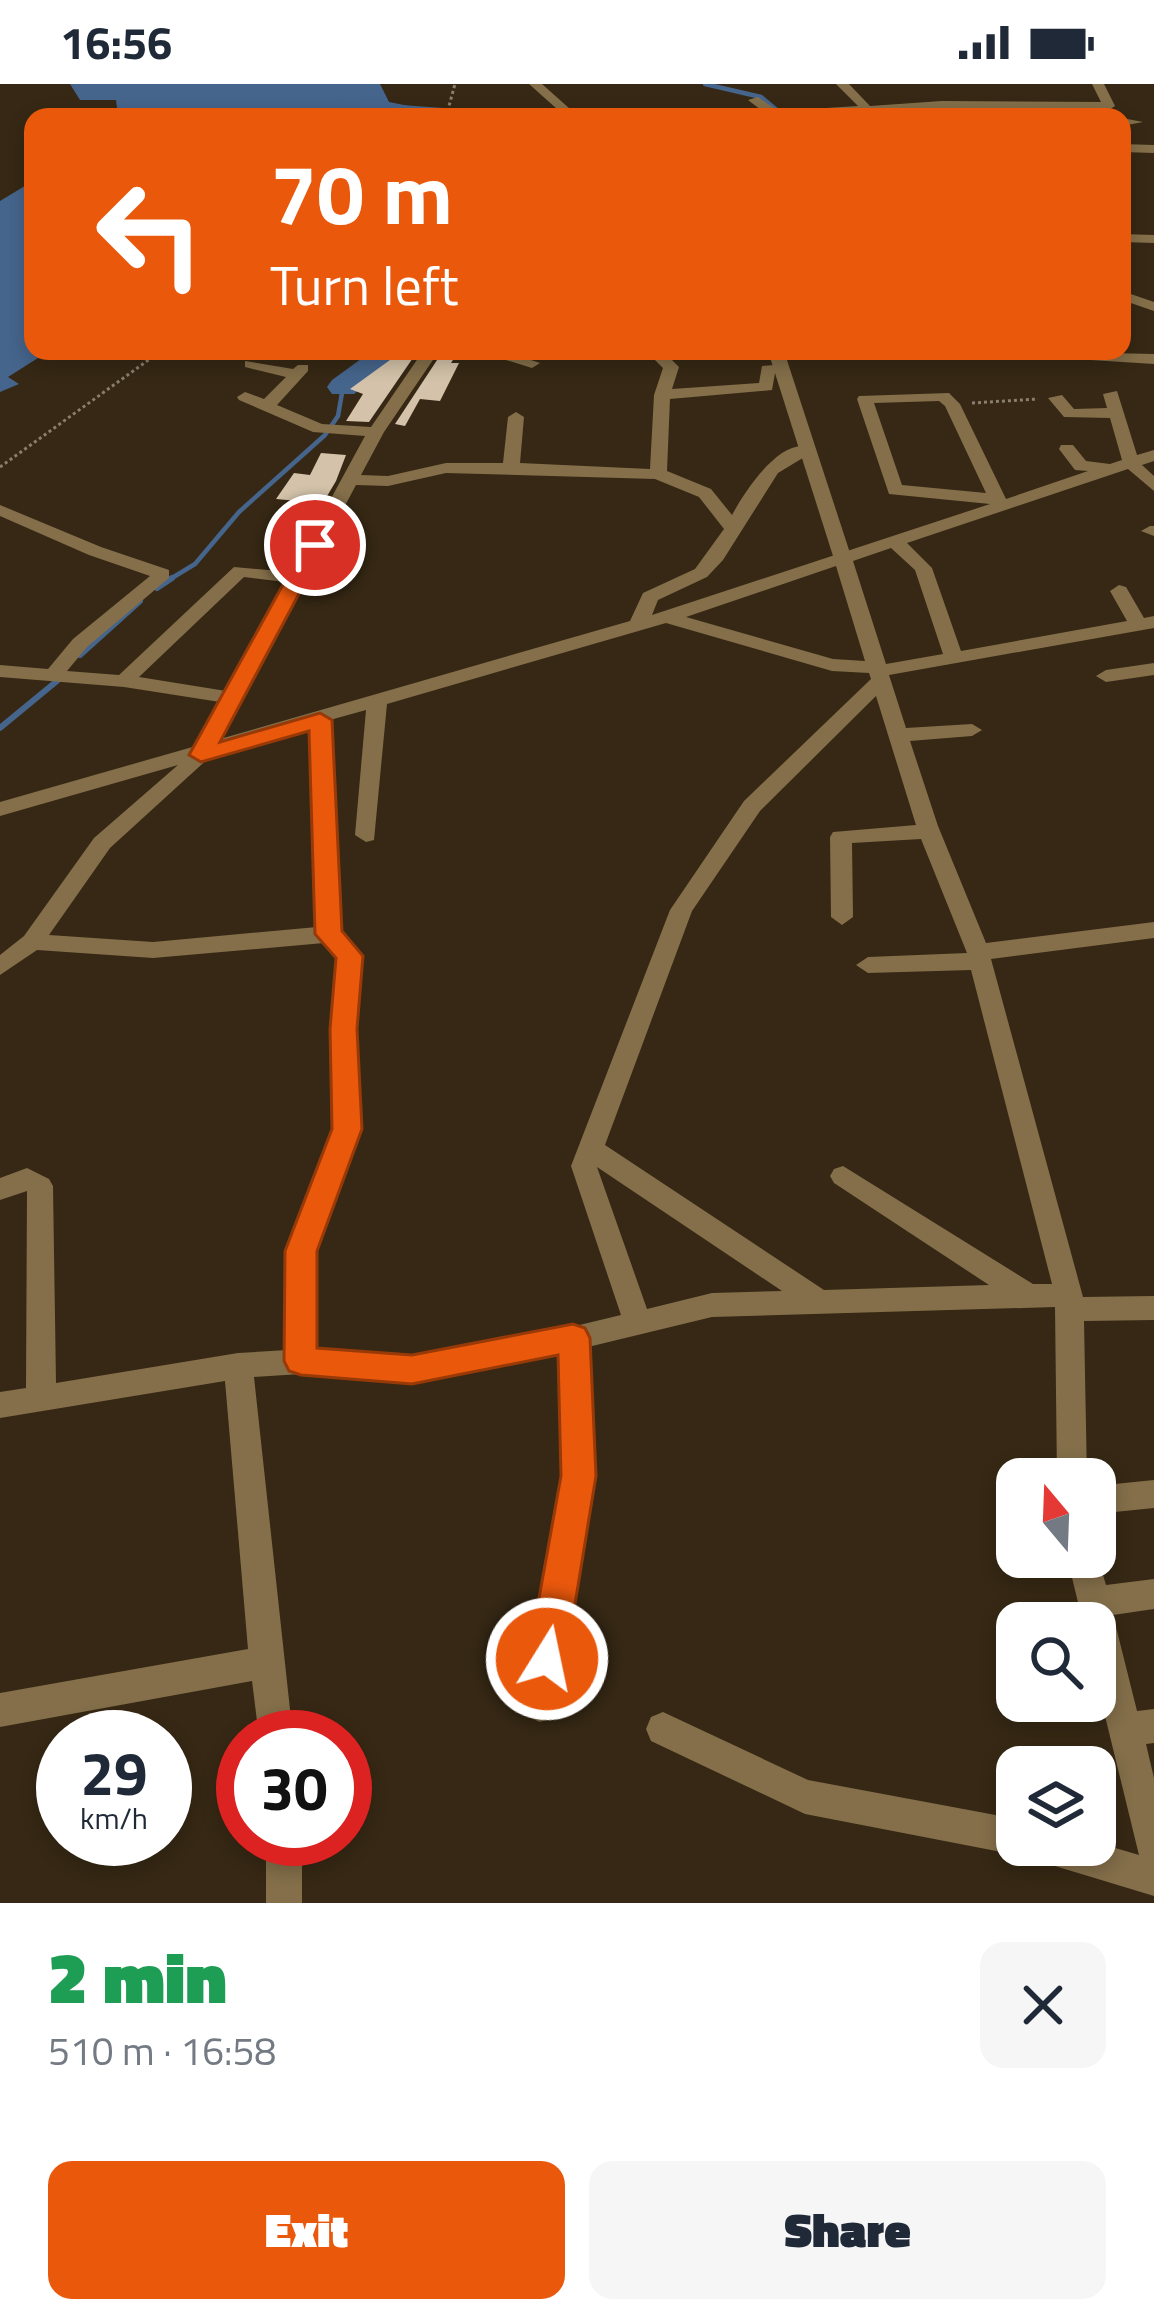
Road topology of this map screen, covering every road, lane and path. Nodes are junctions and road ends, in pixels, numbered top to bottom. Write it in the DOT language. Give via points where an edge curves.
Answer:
graph roads {
  1 [pos="536,84"];
  2 [pos="842,84"];
  3 [pos="1098,84"];
  4 [pos="949,88"];
  5 [pos="754,100"];
  6 [pos="563,108"];
  7 [pos="765,108"];
  8 [pos="866,108"];
  9 [pos="940,108"];
  10 [pos="1060,108"];
  11 [pos="1149,148"];
  12 [pos="1154,164"];
  13 [pos="149,360"];
  14 [pos="425,360"];
  15 [pos="527,360"];
  16 [pos="663,360"];
  17 [pos="778,360"];
  18 [pos="779,360"];
  19 [pos="532,363"];
  20 [pos="250,364"];
  21 [pos="662,395"];
  22 [pos="245,397"];
  23 [pos="1056,398"];
  24 [pos="952,404"];
  25 [pos="267,406"];
  26 [pos="516,417"];
  27 [pos="376,433"];
  28 [pos="1067,448"];
  29 [pos="808,450"];
  30 [pos="1154,455"];
  31 [pos="1124,465"];
  32 [pos="0,467"];
  33 [pos="511,468"];
  34 [pos="658,474"];
  35 [pos="350,479"];
  36 [pos="1154,486"];
  37 [pos="998,502"];
  38 [pos="0,510"];
  39 [pos="731,526"];
  40 [pos="892,540"];
  41 [pos="842,556"];
  42 [pos="297,578"];
  43 [pos="1119,591"];
  44 [pos="666,617"];
  45 [pos="638,626"];
  46 [pos="1148,627"];
  47 [pos="954,658"];
  48 [pos="1154,669"];
  49 [pos="0,671"];
  50 [pos="878,672"];
  51 [pos="53,675"];
  52 [pos="1106,676"];
  53 [pos="124,681"];
  54 [pos="232,698"];
  55 [pos="377,703"];
  56 [pos="320,720"];
  57 [pos="972,730"];
  58 [pos="899,735"];
  59 [pos="201,755"];
  60 [pos="0,809"];
  61 [pos="929,831"];
  62 [pos="366,836"];
  63 [pos="842,917"];
  64 [pos="1154,930"];
  65 [pos="328,934"];
  66 [pos="32,942"];
  67 [pos="979,957"];
  68 [pos="868,964"];
  69 [pos="0,967"];
  70 [pos="591,1149"];
  71 [pos="843,1176"];
  72 [pos="0,1189"];
  73 [pos="1028,1296"];
  74 [pos="820,1302"];
  75 [pos="1069,1302"];
  76 [pos="1154,1308"];
  77 [pos="638,1323"];
  78 [pos="573,1338"];
  79 [pos="301,1361"];
  80 [pos="238,1366"];
  81 [pos="41,1397"];
  82 [pos="0,1405"];
  83 [pos="1072,1458"];
  84 [pos="1154,1494"];
  85 [pos="1116,1498"];
  86 [pos="1088,1578"];
  87 [pos="1154,1594"];
  88 [pos="1093,1602"];
  89 [pos="265,1662"];
  90 [pos="1116,1666"];
  91 [pos="539,1705"];
  92 [pos="0,1710"];
  93 [pos="272,1710"];
  94 [pos="1138,1728"];
  95 [pos="663,1729"];
  96 [pos="996,1833"];
  97 [pos="1154,1849"];
  98 [pos="284,1866"];
  99 [pos="1114,1866"];
  100 [pos="1154,1878"];
  101 [pos="284,1903"];
  1 -- 6 [label="street"];
  2 -- 8 [label="street"];
  3 -- 10 [label="street" via="1109,106"];
  4 -- 9 [label="street"];
  5 -- 7 [label="street"];
  11 -- 12 [label="street"];
  13 -- 32 [label="path"];
  14 -- 27 [label="street"];
  15 -- 19 [label="street"];
  16 -- 21 [label="street" via="671,367"];
  17 -- 21 [label="street" via="766,387"];
  18 -- 29 [label="street"];
  20 -- 25 [label="street" via="300,371"];
  21 -- 34 [label="street"];
  22 -- 25 [label="street"];
  23 -- 24 [label="path"];
  23 -- 31 [label="street" via="1070,414 1113,403"];
  24 -- 37 [label="street"];
  24 -- 37 [label="street" via="944,396 865,399 895,490"];
  25 -- 27 [label="street" via="319,429"];
  26 -- 33 [label="street"];
  27 -- 35 [label="street"];
  28 -- 31 [label="street" via="1081,466"];
  29 -- 39 [label="street" via="791,453"];
  29 -- 41 [label="street"];
  30 -- 31 [label="street"];
  31 -- 36 [label="street"];
  31 -- 37 [label="street"];
  33 -- 34 [label="street"];
  33 -- 35 [label="street"];
  34 -- 39 [label="street" via="705,493"];
  35 -- 42 [label="street"];
  37 -- 40 [label="street"];
  38 -- 51 [label="street" via="164,574"];
  39 -- 45 [label="street" via="701,574 650,597"];
  40 -- 41 [label="street"];
  40 -- 47 [label="street" via="923,568"];
  41 -- 44 [label="street"];
  41 -- 50 [label="street"];
  42 -- 53 [label="street" via="240,571"];
  42 -- 54 [label="street"];
  43 -- 46 [label="street"];
  44 -- 45 [label="street"];
  44 -- 50 [label="street"];
  45 -- 55 [label="street"];
  46 -- 47 [label="street"];
  47 -- 50 [label="street"];
  48 -- 52 [label="street"];
  49 -- 51 [label="street"];
  50 -- 58 [label="street"];
  50 -- 70 [label="street" via="752,806 681,910"];
  51 -- 53 [label="street"];
  53 -- 54 [label="street"];
  54 -- 59 [label="street"];
  55 -- 56 [label="street"];
  55 -- 62 [label="street"];
  56 -- 59 [label="street"];
  56 -- 65 [label="street"];
  57 -- 58 [label="street"];
  58 -- 61 [label="street"];
  59 -- 60 [label="street"];
  59 -- 66 [label="street" via="102,843"];
  61 -- 63 [label="street" via="841,838"];
  61 -- 67 [label="street"];
  64 -- 67 [label="street"];
  65 -- 66 [label="street" via="153,950"];
  65 -- 79 [label="street" via="350,956 347,1129 301,1251"];
  66 -- 69 [label="street"];
  67 -- 68 [label="street"];
  67 -- 75 [label="street"];
  70 -- 74 [label="street"];
  70 -- 77 [label="street" via="584,1166"];
  71 -- 73 [label="street"];
  72 -- 81 [label="street" via="27,1179 40,1186"];
  73 -- 74 [label="street"];
  73 -- 75 [label="street"];
  74 -- 77 [label="street" via="712,1306"];
  75 -- 76 [label="street"];
  75 -- 83 [label="street"];
  77 -- 78 [label="street"];
  78 -- 79 [label="street" via="412,1370"];
  78 -- 91 [label="street" via="579,1476"];
  79 -- 80 [label="street"];
  80 -- 81 [label="street"];
  80 -- 89 [label="street"];
  81 -- 82 [label="street"];
  84 -- 85 [label="street"];
  86 -- 88 [label="street"];
  87 -- 88 [label="street"];
  89 -- 92 [label="street"];
  89 -- 93 [label="street"];
  90 -- 94 [label="street"];
  94 -- 97 [label="street"];
  95 -- 96 [label="street" via="806,1797"];
  98 -- 101 [label="street"];
  99 -- 100 [label="street"];
}
